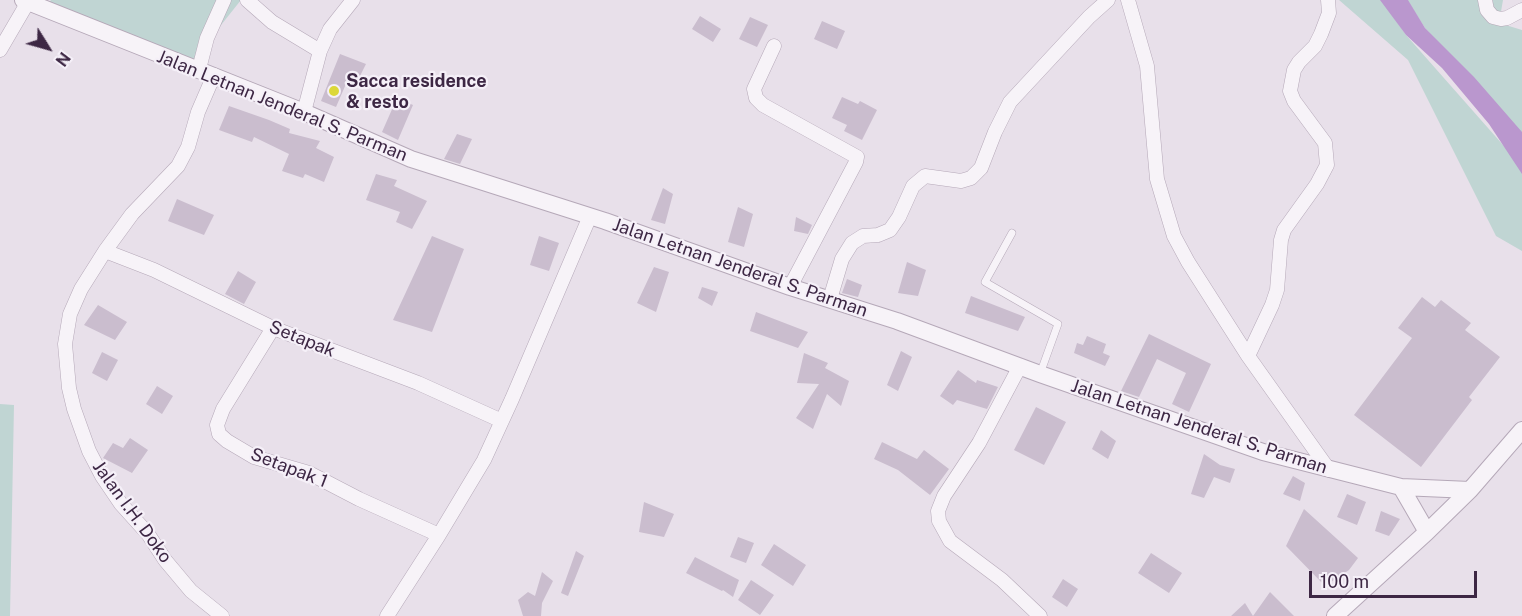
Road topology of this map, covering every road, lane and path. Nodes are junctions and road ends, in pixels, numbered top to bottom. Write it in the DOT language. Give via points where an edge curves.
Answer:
graph roads {
  1 [pos="224,0"];
  2 [pos="247,0"];
  3 [pos="353,0"];
  4 [pos="1108,0"];
  5 [pos="1128,0"];
  6 [pos="1328,0"];
  7 [pos="1485,0"];
  8 [pos="26,1"];
  9 [pos="1522,10"];
  10 [pos="774,46"];
  11 [pos="0,50"];
  12 [pos="320,51"];
  13 [pos="206,72"];
  14 [pos="304,112"];
  15 [pos="590,216"];
  16 [pos="1012,233"];
  17 [pos="105,250"];
  18 [pos="790,287"];
  19 [pos="830,299"];
  20 [pos="273,328"];
  21 [pos="1248,356"];
  22 [pos="1020,366"];
  23 [pos="1040,374"];
  24 [pos="502,421"];
  25 [pos="1522,430"];
  26 [pos="1329,470"];
  27 [pos="1401,487"];
  28 [pos="1470,489"];
  29 [pos="1427,532"];
  30 [pos="439,535"];
  31 [pos="222,616"];
  32 [pos="387,616"];
  33 [pos="1040,616"];
  34 [pos="1335,616"];
  1 -- 13 [label="street" via="210,30"];
  2 -- 12 [label="street" via="267,18"];
  3 -- 12 [label="street" via="330,29"];
  4 -- 19 [label="street" via="1010,102 981,168 971,178 961,181 925,176 913,186 890,231 863,236 852,243 842,259"];
  5 -- 21 [label="street" via="1147,66 1157,179 1174,236"];
  6 -- 21 [label="street" via="1329,13 1321,34 1294,70 1290,91 1325,143 1327,165 1284,230 1277,290"];
  7 -- 9 [label="street" via="1493,17 1508,18"];
  8 -- 11 [label="street"];
  8 -- 13 [label="street, Jalan Letnan Jenderal S. Parman"];
  10 -- 18 [label="street" via="754,89 756,99 856,157"];
  12 -- 14 [label="street"];
  13 -- 14 [label="street, Jalan Letnan Jenderal S. Parman"];
  13 -- 17 [label="street, Jalan I.H. Doko" via="188,147 178,166 132,214"];
  14 -- 15 [label="street, Jalan Letnan Jenderal S. Parman" via="411,159"];
  15 -- 18 [label="street, Jalan Letnan Jenderal S. Parman"];
  15 -- 24 [label="street"];
  16 -- 23 [label="lane" via="985,282 1058,324"];
  17 -- 20 [label="street, Setapak"];
  17 -- 31 [label="street, Jalan I.H. Doko" via="70,314 65,344 74,409 89,451 121,504 191,591"];
  18 -- 19 [label="street, Jalan Letnan Jenderal S. Parman"];
  19 -- 22 [label="street, Jalan Letnan Jenderal S. Parman"];
  20 -- 24 [label="street, Setapak" via="418,383"];
  20 -- 30 [label="street, Setapak 1" via="223,409 217,425 219,434 254,457 309,473"];
  21 -- 26 [label="street"];
  22 -- 23 [label="street, Jalan Letnan Jenderal S. Parman"];
  22 -- 33 [label="street" via="938,511 950,541 1002,580"];
  23 -- 26 [label="street, Jalan Letnan Jenderal S. Parman" via="1263,452"];
  24 -- 30 [label="street" via="484,460"];
  25 -- 28 [label="street"];
  26 -- 27 [label="street, Jalan Letnan Jenderal S. Parman"];
  27 -- 28 [label="street, Jalan Letnan Jenderal S. Parman"];
  27 -- 29 [label="street"];
  28 -- 29 [label="street"];
  29 -- 34 [label="street"];
  30 -- 32 [label="street"];
}
